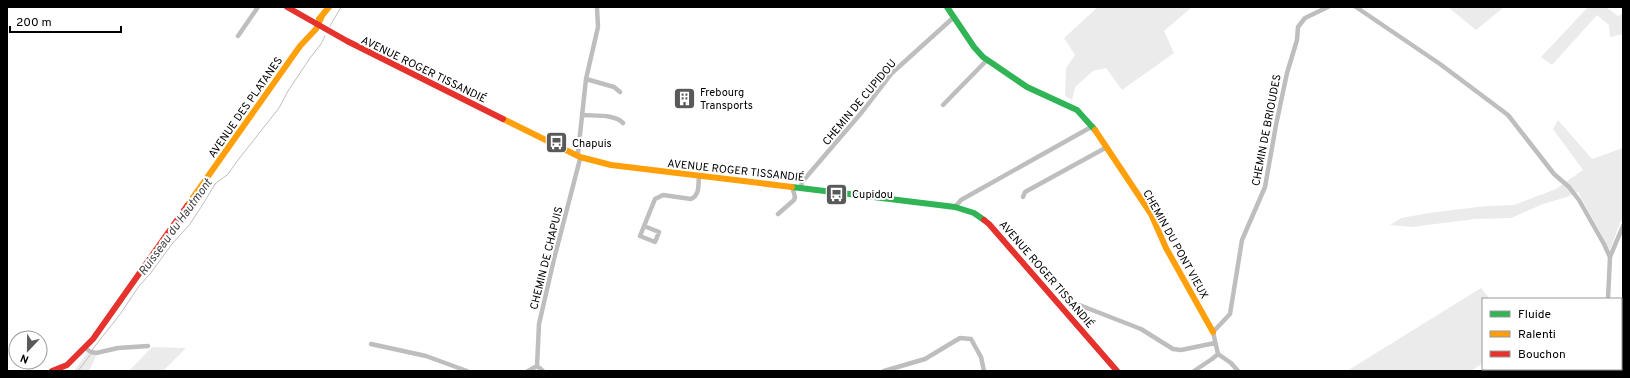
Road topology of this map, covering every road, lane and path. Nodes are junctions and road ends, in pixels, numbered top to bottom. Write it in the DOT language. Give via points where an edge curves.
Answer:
graph roads {
  1 [pos="258,7"];
  2 [pos="287,7"];
  3 [pos="329,7"];
  4 [pos="597,7"];
  5 [pos="947,7"];
  6 [pos="1328,7"];
  7 [pos="1356,7"];
  8 [pos="954,17"];
  9 [pos="316,25"];
  10 [pos="238,36"];
  11 [pos="987,60"];
  12 [pos="586,79"];
  13 [pos="620,92"];
  14 [pos="943,105"];
  15 [pos="582,115"];
  16 [pos="623,124"];
  17 [pos="1093,126"];
  18 [pos="1107,147"];
  19 [pos="580,157"];
  20 [pos="699,176"];
  21 [pos="792,186"];
  22 [pos="801,187"];
  23 [pos="1023,196"];
  24 [pos="955,206"];
  25 [pos="778,214"];
  26 [pos="644,226"];
  27 [pos="1623,226"];
  28 [pos="1610,257"];
  29 [pos="1608,298"];
  30 [pos="1069,301"];
  31 [pos="1213,332"];
  32 [pos="1215,343"];
  33 [pos="372,344"];
  34 [pos="148,346"];
  35 [pos="85,348"];
  36 [pos="1218,354"];
  37 [pos="536,366"];
  38 [pos="59,370"];
  39 [pos="467,371"];
  40 [pos="528,371"];
  41 [pos="543,371"];
  42 [pos="884,371"];
  43 [pos="984,371"];
  44 [pos="1117,371"];
  45 [pos="1194,371"];
  46 [pos="1238,371"];
  1 -- 10 [label="street"];
  2 -- 9 [label="main road, AVENUE ROGER TISSANDIÉ"];
  3 -- 9 [label="main road"];
  4 -- 12 [label="street, CHEMIN DE CHAPUIS" via="598,28"];
  5 -- 8 [label="main road, CHEMIN DU PONT VIEUX"];
  6 -- 31 [label="street, CHEMIN DE BRIOUDES" via="1305,18 1298,28 1276,125 1266,188 1242,240 1230,314"];
  7 -- 28 [label="street" via="1440,64 1508,116 1554,174 1579,200"];
  8 -- 11 [label="main road, CHEMIN DU PONT VIEUX" via="974,48"];
  8 -- 22 [label="street, CHEMIN DE CUPIDOU" via="892,73 802,182"];
  9 -- 19 [label="main road, AVENUE ROGER TISSANDIÉ"];
  9 -- 35 [label="main road, AVENUE DES PLATANES" via="100,331"];
  11 -- 14 [label="street"];
  11 -- 17 [label="main road, CHEMIN DU PONT VIEUX" via="1027,87 1077,110"];
  12 -- 13 [label="street" via="614,87"];
  12 -- 15 [label="street, CHEMIN DE CHAPUIS"];
  15 -- 16 [label="street" via="612,118 620,120"];
  15 -- 19 [label="street, CHEMIN DE CHAPUIS" via="578,153"];
  17 -- 18 [label="main road, CHEMIN DU PONT VIEUX"];
  17 -- 24 [label="street"];
  18 -- 23 [label="street" via="1025,192"];
  18 -- 31 [label="main road, CHEMIN DU PONT VIEUX" via="1151,214 1166,248"];
  19 -- 20 [label="main road, AVENUE ROGER TISSANDIÉ" via="611,165"];
  19 -- 37 [label="street, CHEMIN DE CHAPUIS" via="539,324"];
  20 -- 21 [label="main road, AVENUE ROGER TISSANDIÉ"];
  20 -- 26 [label="street" via="695,197 691,199 663,195 655,199"];
  21 -- 22 [label="main road, AVENUE ROGER TISSANDIÉ"];
  21 -- 25 [label="street" via="794,200"];
  22 -- 24 [label="main road, AVENUE ROGER TISSANDIÉ"];
  24 -- 44 [label="main road, AVENUE ROGER TISSANDIÉ" via="974,213 989,224"];
  27 -- 28 [label="street"];
  28 -- 29 [label="street"];
  30 -- 32 [label="street" via="1141,329 1173,349 1181,350"];
  31 -- 32 [label="street"];
  32 -- 36 [label="street"];
  33 -- 39 [label="street" via="426,356"];
  34 -- 35 [label="street" via="118,348 96,353"];
  35 -- 38 [label="main road, AVENUE DES PLATANES"];
  36 -- 45 [label="street"];
  36 -- 46 [label="street"];
  37 -- 40 [label="street"];
  37 -- 41 [label="street"];
  42 -- 43 [label="street" via="925,359 960,338 971,339 981,357"];
}
